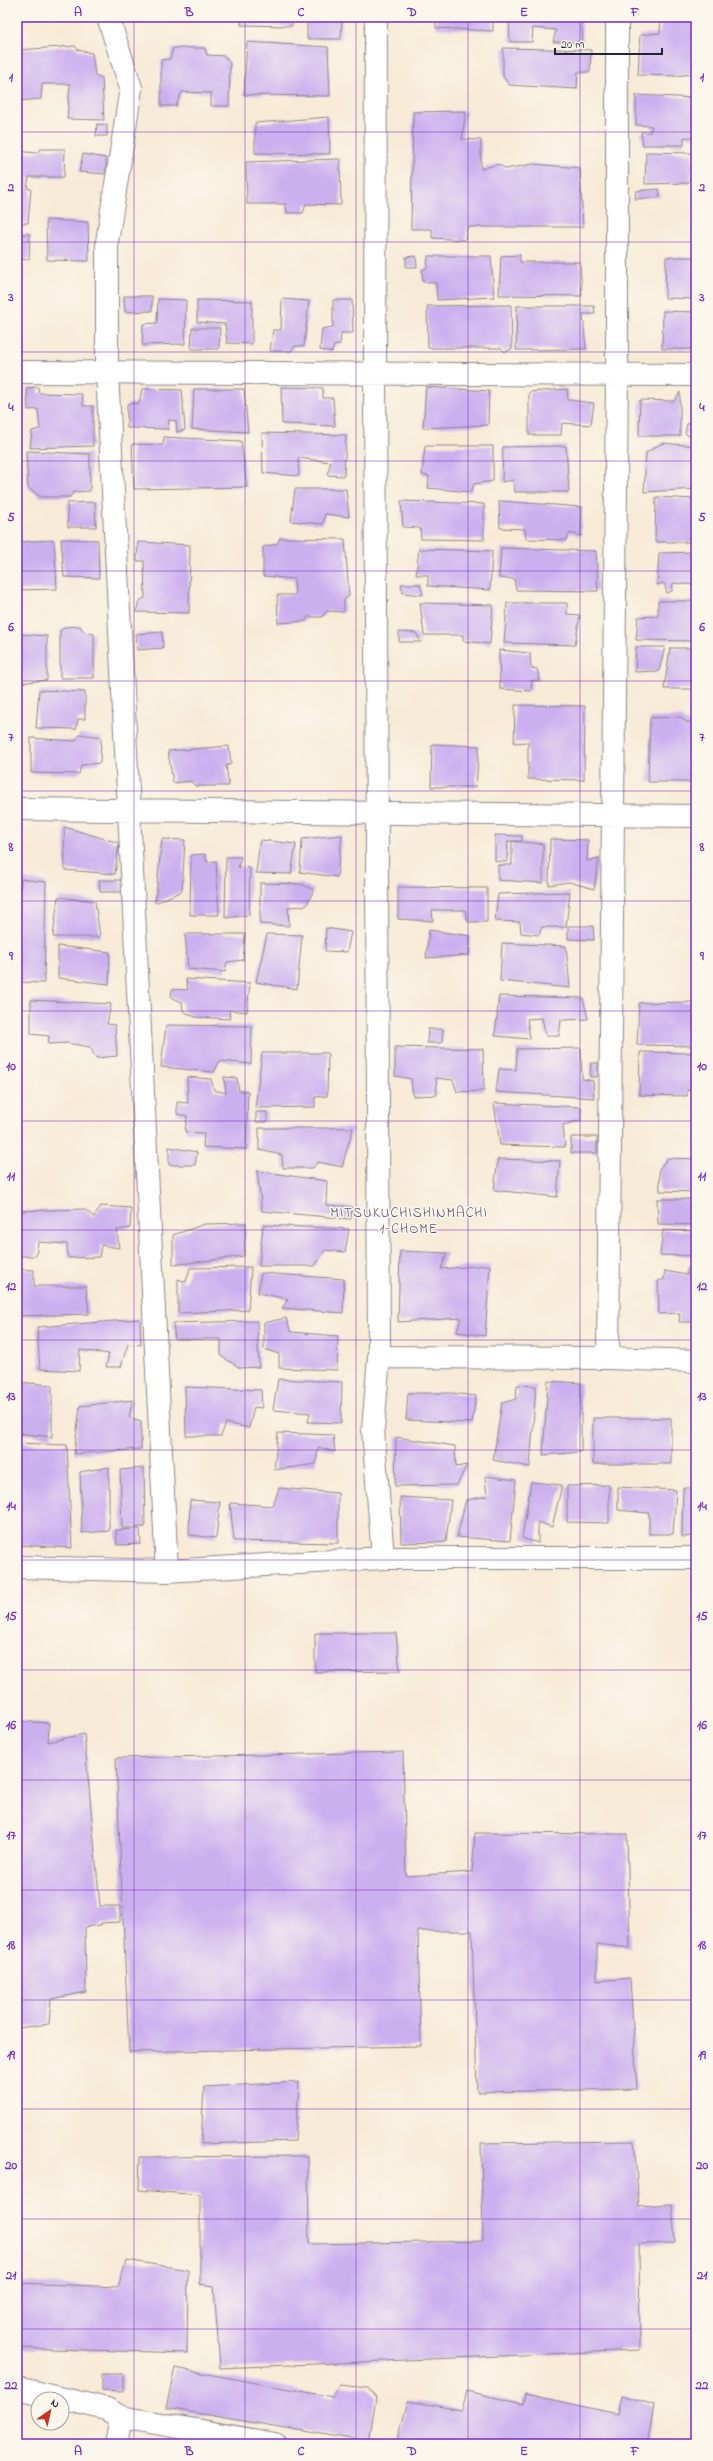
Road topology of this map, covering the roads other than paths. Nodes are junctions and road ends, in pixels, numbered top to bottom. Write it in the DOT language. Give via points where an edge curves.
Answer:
graph roads {
  1 [pos="108,17"];
  2 [pos="376,17"];
  3 [pos="617,17"];
  4 [pos="17,372"];
  5 [pos="107,372"];
  6 [pos="375,373"];
  7 [pos="616,374"];
  8 [pos="696,375"];
  9 [pos="17,809"];
  10 [pos="127,810"];
  11 [pos="377,812"];
  12 [pos="613,815"];
  13 [pos="696,816"];
  14 [pos="379,1357"];
  15 [pos="608,1358"];
  16 [pos="696,1361"];
  17 [pos="383,1558"];
  18 [pos="696,1558"];
  19 [pos="17,1567"];
  20 [pos="167,1571"];
  21 [pos="17,2388"];
  22 [pos="121,2417"];
  23 [pos="116,2444"];
  24 [pos="276,2444"];
  1 -- 5 [label="street" via="131,88 107,242"];
  2 -- 6 [label="street"];
  3 -- 7 [label="street"];
  4 -- 5 [label="street"];
  5 -- 6 [label="street"];
  5 -- 10 [label="street"];
  6 -- 7 [label="street"];
  6 -- 11 [label="street"];
  7 -- 8 [label="street"];
  7 -- 12 [label="street"];
  9 -- 10 [label="street"];
  10 -- 11 [label="street"];
  10 -- 20 [label="street"];
  11 -- 12 [label="street"];
  11 -- 14 [label="street"];
  12 -- 13 [label="street"];
  12 -- 15 [label="street"];
  14 -- 15 [label="street"];
  14 -- 17 [label="street" via="373,1430"];
  15 -- 16 [label="street"];
  17 -- 18 [label="street"];
  17 -- 20 [label="street"];
  19 -- 20 [label="street"];
  21 -- 22 [label="street" via="107,2409"];
  22 -- 23 [label="street"];
  22 -- 24 [label="street"];
}
